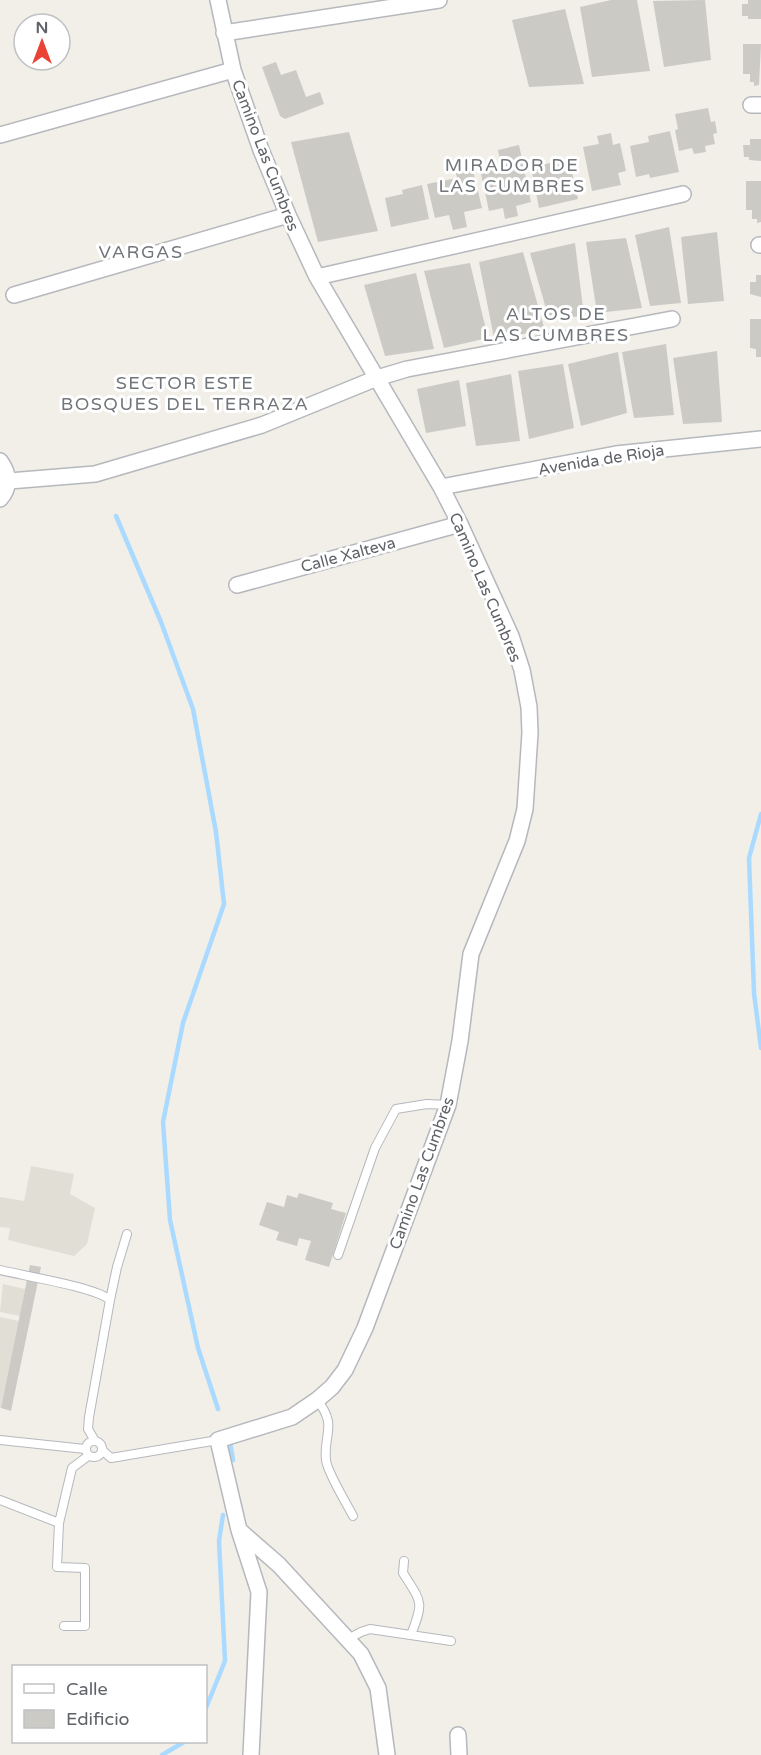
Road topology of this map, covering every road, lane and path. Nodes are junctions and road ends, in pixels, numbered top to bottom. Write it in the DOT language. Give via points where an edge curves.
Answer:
graph roads {
  1 [pos="218,0"];
  2 [pos="439,0"];
  3 [pos="224,33"];
  4 [pos="232,70"];
  5 [pos="0,135"];
  6 [pos="683,194"];
  7 [pos="288,215"];
  8 [pos="317,278"];
  9 [pos="14,295"];
  10 [pos="672,319"];
  11 [pos="377,378"];
  12 [pos="761,439"];
  13 [pos="0,461"];
  14 [pos="9,481"];
  15 [pos="441,487"];
  16 [pos="0,499"];
  17 [pos="460,524"];
  18 [pos="237,585"];
  19 [pos="448,1105"];
  20 [pos="127,1234"];
  21 [pos="338,1255"];
  22 [pos="0,1270"];
  23 [pos="110,1300"];
  24 [pos="317,1400"];
  25 [pos="0,1440"];
  26 [pos="218,1440"];
  27 [pos="95,1441"];
  28 [pos="102,1450"];
  29 [pos="87,1452"];
  30 [pos="0,1500"];
  31 [pos="353,1516"];
  32 [pos="59,1523"];
  33 [pos="239,1530"];
  34 [pos="404,1561"];
  35 [pos="64,1626"];
  36 [pos="411,1635"];
  37 [pos="348,1639"];
  38 [pos="450,1641"];
  39 [pos="458,1735"];
  40 [pos="251,1755"];
  41 [pos="387,1755"];
  42 [pos="459,1755"];
  1 -- 3 [label="street, Camino Las Cumbres"];
  2 -- 3 [label="street"];
  3 -- 4 [label="street, Camino Las Cumbres"];
  4 -- 5 [label="street"];
  4 -- 7 [label="street, Camino Las Cumbres"];
  6 -- 8 [label="street"];
  7 -- 8 [label="street, Camino Las Cumbres"];
  7 -- 9 [label="street"];
  8 -- 11 [label="street, Camino Las Cumbres"];
  10 -- 11 [label="street"];
  11 -- 14 [label="street" via="262,425 95,474"];
  11 -- 15 [label="street, Camino Las Cumbres"];
  12 -- 15 [label="street, Avenida de Rioja" via="616,454"];
  13 -- 14 [label="street"];
  14 -- 16 [label="street"];
  15 -- 17 [label="street, Camino Las Cumbres"];
  17 -- 18 [label="street, Calle Xalteva"];
  17 -- 19 [label="street, Camino Las Cumbres" via="511,636 522,670 530,733 525,809 518,841 471,954"];
  19 -- 21 [label="lane" via="396,1109 375,1148"];
  19 -- 24 [label="street, Camino Las Cumbres" via="365,1328 345,1370"];
  20 -- 23 [label="lane"];
  22 -- 23 [label="lane" via="104,1294"];
  23 -- 27 [label="lane" via="89,1418 88,1429"];
  24 -- 26 [label="street, Camino Las Cumbres" via="292,1418"];
  24 -- 31 [label="lane" via="326,1411 328,1422 326,1460"];
  25 -- 29 [label="lane"];
  26 -- 28 [label="lane" via="111,1458"];
  26 -- 33 [label="street"];
  27 -- 28 [label="lane"];
  27 -- 29 [label="lane" via="87,1444"];
  28 -- 29 [label="lane" via="93,1458"];
  29 -- 32 [label="lane" via="72,1468"];
  30 -- 32 [label="lane"];
  32 -- 35 [label="lane" via="57,1567 85,1568 85,1626"];
  33 -- 37 [label="street" via="279,1565"];
  33 -- 40 [label="street" via="259,1592"];
  34 -- 36 [label="lane" via="403,1573 420,1602"];
  36 -- 37 [label="lane" via="370,1629"];
  36 -- 38 [label="lane"];
  37 -- 41 [label="street" via="361,1654 378,1688"];
  39 -- 42 [label="street"];
}
